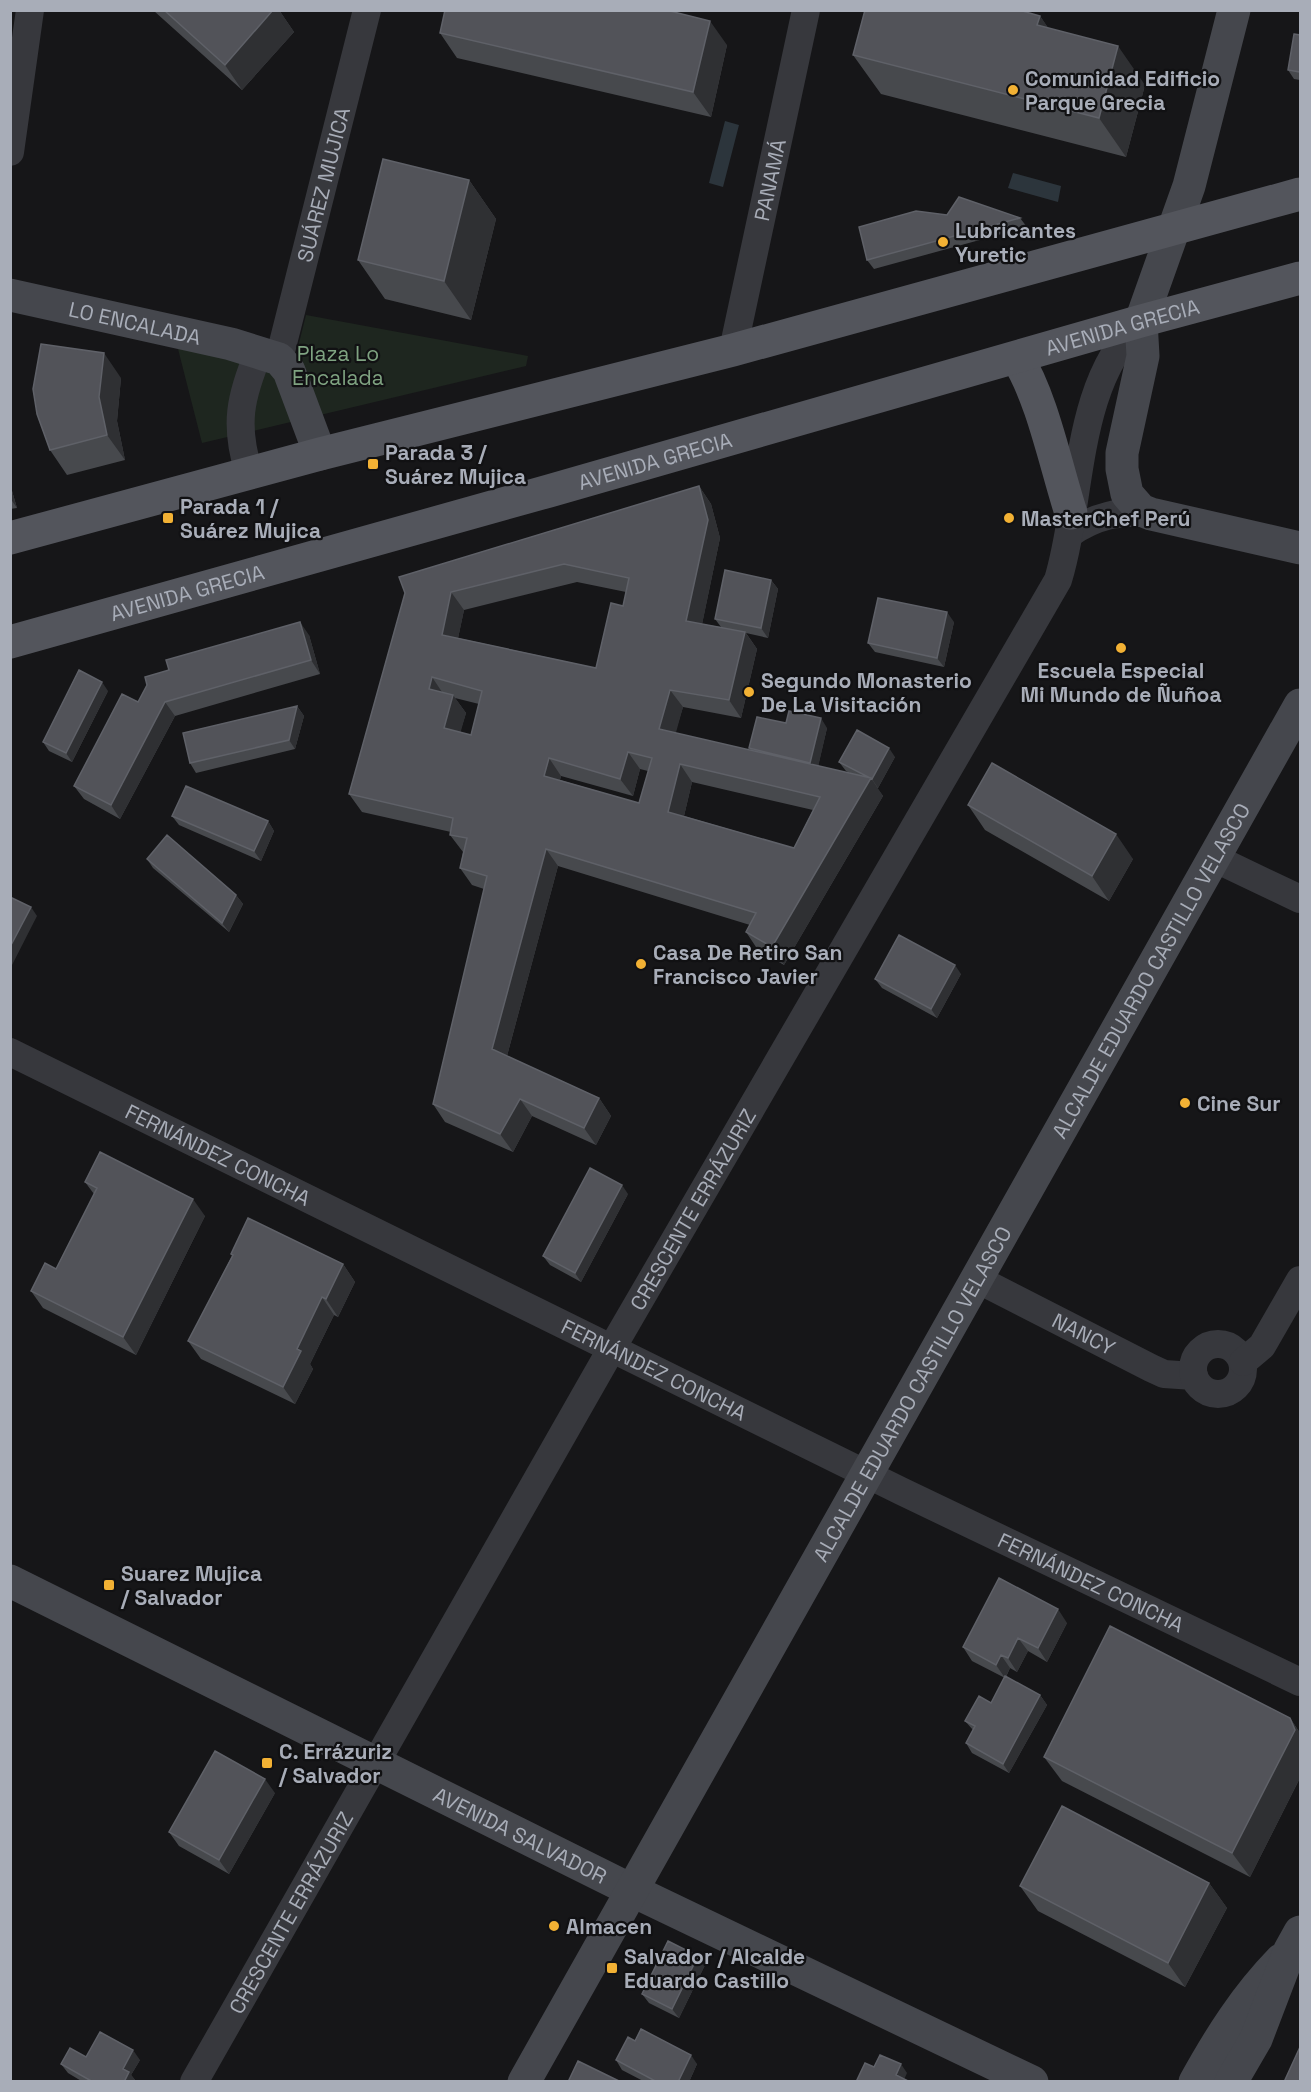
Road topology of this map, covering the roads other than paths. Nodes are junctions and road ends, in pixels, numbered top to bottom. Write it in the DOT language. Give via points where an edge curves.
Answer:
graph roads {
  1 [pos="30,10"];
  2 [pos="367,10"];
  3 [pos="806,10"];
  4 [pos="1234,10"];
  5 [pos="10,152"];
  6 [pos="1300,194"];
  7 [pos="1175,229"];
  8 [pos="1300,278"];
  9 [pos="10,295"];
  10 [pos="1141,321"];
  11 [pos="733,350"];
  12 [pos="269,355"];
  13 [pos="1017,358"];
  14 [pos="320,454"];
  15 [pos="249,473"];
  16 [pos="1151,514"];
  17 [pos="1070,523"];
  18 [pos="10,538"];
  19 [pos="1300,548"];
  20 [pos="10,642"];
  21 [pos="1300,705"];
  22 [pos="1214,858"];
  23 [pos="1300,900"];
  24 [pos="10,1052"];
  25 [pos="977,1279"];
  26 [pos="1300,1280"];
  27 [pos="612,1348"];
  28 [pos="866,1473"];
  29 [pos="10,1581"];
  30 [pos="1300,1682"];
  31 [pos="376,1763"];
  32 [pos="632,1890"];
  33 [pos="1295,1941"];
  34 [pos="194,2082"];
  35 [pos="524,2082"];
  36 [pos="1032,2082"];
  37 [pos="1195,2082"];
  38 [pos="1231,2082"];
  1 -- 5 [label="street"];
  2 -- 12 [label="street, SUÁREZ MUJICA"];
  3 -- 11 [label="street, PANAMÁ"];
  4 -- 7 [label="main road, CRESCENTE ERRÁZURIZ"];
  6 -- 7 [label="main road"];
  7 -- 10 [label="main road, CRESCENTE ERRÁZURIZ"];
  7 -- 11 [label="main road"];
  8 -- 10 [label="main road, AVENIDA GRECIA"];
  9 -- 12 [label="main road, LO ENCALADA"];
  10 -- 13 [label="main road, AVENIDA GRECIA"];
  10 -- 16 [label="main road, CRESCENTE ERRÁZURIZ" via="1143,356 1122,469 1127,495 1141,510"];
  10 -- 17 [label="street, CRESCENTE ERRÁZURIZ" via="1120,344 1093,409 1078,465"];
  11 -- 14 [label="main road"];
  12 -- 14 [label="main road" via="289,371"];
  12 -- 15 [label="street" via="242,401 238,424"];
  13 -- 17 [label="main road" via="1035,394"];
  13 -- 20 [label="main road, AVENIDA GRECIA"];
  14 -- 15 [label="main road"];
  15 -- 18 [label="main road"];
  16 -- 17 [label="street" via="1108,515"];
  16 -- 19 [label="main road"];
  17 -- 27 [label="street, CRESCENTE ERRÁZURIZ" via="1058,580"];
  21 -- 22 [label="main road, ALCALDE EDUARDO CASTILLO VELASCO"];
  22 -- 23 [label="street"];
  22 -- 25 [label="main road, ALCALDE EDUARDO CASTILLO VELASCO"];
  24 -- 27 [label="street, FERNÁNDEZ CONCHA"];
  25 -- 26 [label="street, NANCY" via="1151,1368 1175,1376 1194,1376 1195,1358 1207,1346 1233,1347 1243,1362 1255,1354"];
  25 -- 28 [label="main road, ALCALDE EDUARDO CASTILLO VELASCO"];
  27 -- 28 [label="street, FERNÁNDEZ CONCHA"];
  27 -- 31 [label="street, CRESCENTE ERRÁZURIZ"];
  28 -- 30 [label="street, FERNÁNDEZ CONCHA"];
  28 -- 32 [label="main road, ALCALDE EDUARDO CASTILLO VELASCO"];
  29 -- 31 [label="main road, AVENIDA SALVADOR"];
  31 -- 32 [label="main road, AVENIDA SALVADOR"];
  31 -- 34 [label="street, CRESCENTE ERRÁZURIZ"];
  32 -- 35 [label="main road, ALCALDE EDUARDO CASTILLO VELASCO"];
  32 -- 36 [label="main road, AVENIDA SALVADOR"];
  33 -- 37 [label="main road" via="1227,2025"];
  33 -- 38 [label="main road" via="1256,2039"];
}
